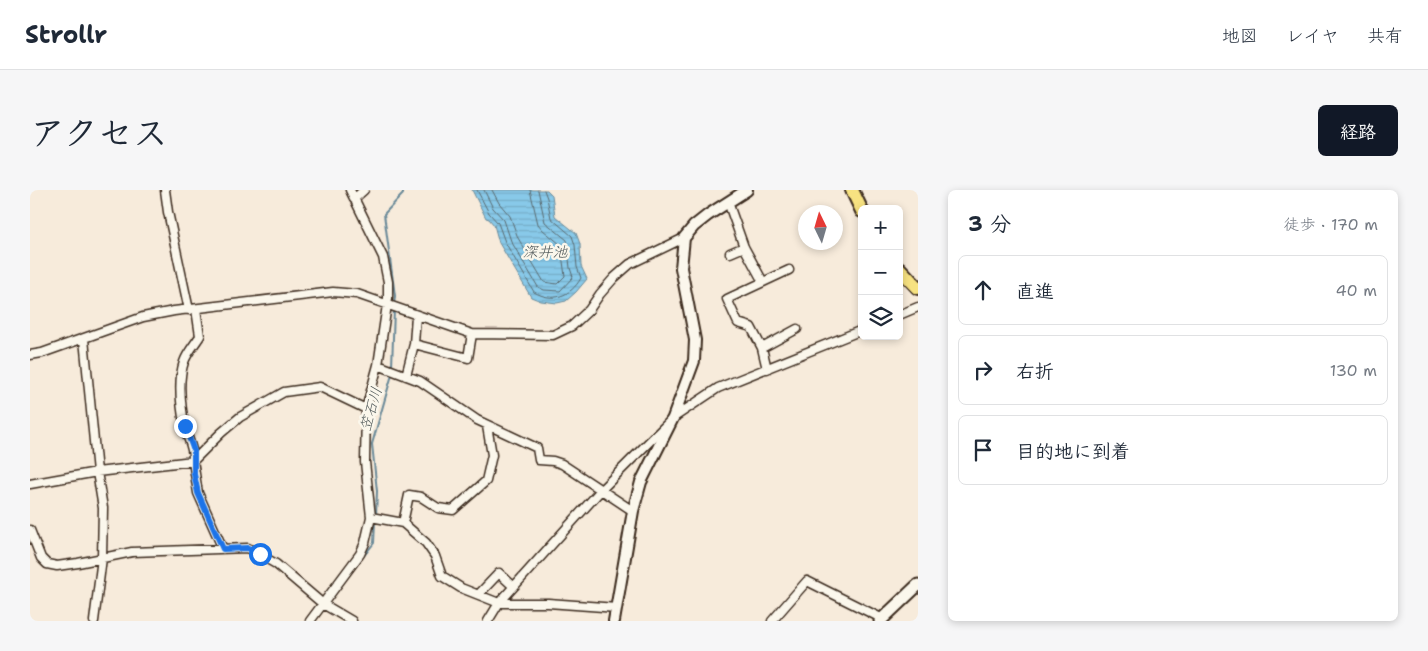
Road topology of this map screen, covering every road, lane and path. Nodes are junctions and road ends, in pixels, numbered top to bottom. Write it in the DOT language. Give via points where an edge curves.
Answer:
graph roads {
  1 [pos="165,190"];
  2 [pos="350,190"];
  3 [pos="364,190"];
  4 [pos="747,190"];
  5 [pos="852,190"];
  6 [pos="354,199"];
  7 [pos="728,202"];
  8 [pos="859,205"];
  9 [pos="684,238"];
  10 [pos="744,248"];
  11 [pos="730,253"];
  12 [pos="789,270"];
  13 [pos="903,272"];
  14 [pos="763,282"];
  15 [pos="918,288"];
  16 [pos="387,305"];
  17 [pos="918,307"];
  18 [pos="193,309"];
  19 [pos="903,313"];
  20 [pos="416,315"];
  21 [pos="797,329"];
  22 [pos="858,332"];
  23 [pos="472,334"];
  24 [pos="84,339"];
  25 [pos="414,344"];
  26 [pos="762,348"];
  27 [pos="30,355"];
  28 [pos="378,365"];
  29 [pos="767,369"];
  30 [pos="406,376"];
  31 [pos="366,409"];
  32 [pos="673,418"];
  33 [pos="487,426"];
  34 [pos="193,462"];
  35 [pos="97,472"];
  36 [pos="30,484"];
  37 [pos="601,490"];
  38 [pos="633,511"];
  39 [pos="371,517"];
  40 [pos="403,523"];
  41 [pos="30,530"];
  42 [pos="223,549"];
  43 [pos="102,558"];
  44 [pos="918,585"];
  45 [pos="513,586"];
  46 [pos="479,594"];
  47 [pos="499,603"];
  48 [pos="323,604"];
  49 [pos="617,608"];
  50 [pos="881,620"];
  51 [pos="94,621"];
  52 [pos="310,621"];
  53 [pos="352,621"];
  54 [pos="488,621"];
  55 [pos="614,621"];
  56 [pos="772,621"];
  1 -- 18 [label="street"];
  2 -- 6 [label="street"];
  3 -- 6 [label="street"];
  4 -- 7 [label="street"];
  5 -- 8 [label="main road"];
  6 -- 16 [label="street" via="383,257 388,282"];
  7 -- 9 [label="street" via="694,226"];
  7 -- 10 [label="street"];
  9 -- 23 [label="street" via="630,264 572,326 553,335"];
  9 -- 32 [label="street" via="682,268 695,340 694,361"];
  10 -- 11 [label="street"];
  10 -- 14 [label="street"];
  12 -- 14 [label="street"];
  13 -- 15 [label="main road"];
  14 -- 26 [label="street" via="727,299 738,323 751,327"];
  16 -- 18 [label="street" via="357,294 333,292"];
  16 -- 20 [label="street"];
  16 -- 28 [label="street"];
  17 -- 19 [label="street"];
  18 -- 24 [label="street" via="143,317"];
  18 -- 34 [label="street" via="200,336 184,360 180,392 185,426 194,451"];
  20 -- 23 [label="street"];
  20 -- 25 [label="street"];
  21 -- 26 [label="street"];
  22 -- 29 [label="street"];
  23 -- 25 [label="street" via="468,358"];
  24 -- 27 [label="street"];
  24 -- 35 [label="street"];
  25 -- 30 [label="street"];
  26 -- 29 [label="street"];
  28 -- 30 [label="street"];
  28 -- 31 [label="street"];
  29 -- 32 [label="street" via="718,388"];
  30 -- 33 [label="street" via="420,381"];
  31 -- 34 [label="street" via="320,387 284,392 240,417"];
  31 -- 39 [label="street" via="365,462"];
  32 -- 37 [label="street"];
  32 -- 38 [label="street" via="641,482"];
  33 -- 37 [label="street" via="537,448 539,460 562,464"];
  33 -- 40 [label="street" via="492,455 486,482 453,510 438,508 421,497 409,496"];
  34 -- 35 [label="street"];
  34 -- 42 [label="street" via="198,493"];
  35 -- 36 [label="street"];
  35 -- 43 [label="street" via="103,508"];
  37 -- 38 [label="street"];
  37 -- 45 [label="street"];
  38 -- 49 [label="street"];
  39 -- 40 [label="street"];
  39 -- 48 [label="street" via="360,554"];
  40 -- 46 [label="street" via="426,543 442,576"];
  41 -- 43 [label="street" via="41,558 47,564 64,565"];
  42 -- 43 [label="street" via="132,552"];
  42 -- 48 [label="street" via="248,548 260,554"];
  43 -- 51 [label="street"];
  44 -- 50 [label="main road"];
  45 -- 46 [label="street" via="499,573"];
  45 -- 47 [label="street"];
  46 -- 47 [label="street"];
  47 -- 49 [label="street"];
  47 -- 54 [label="street"];
  48 -- 52 [label="street"];
  48 -- 53 [label="street"];
  49 -- 55 [label="street"];
  50 -- 56 [label="street" via="807,581"];
}
